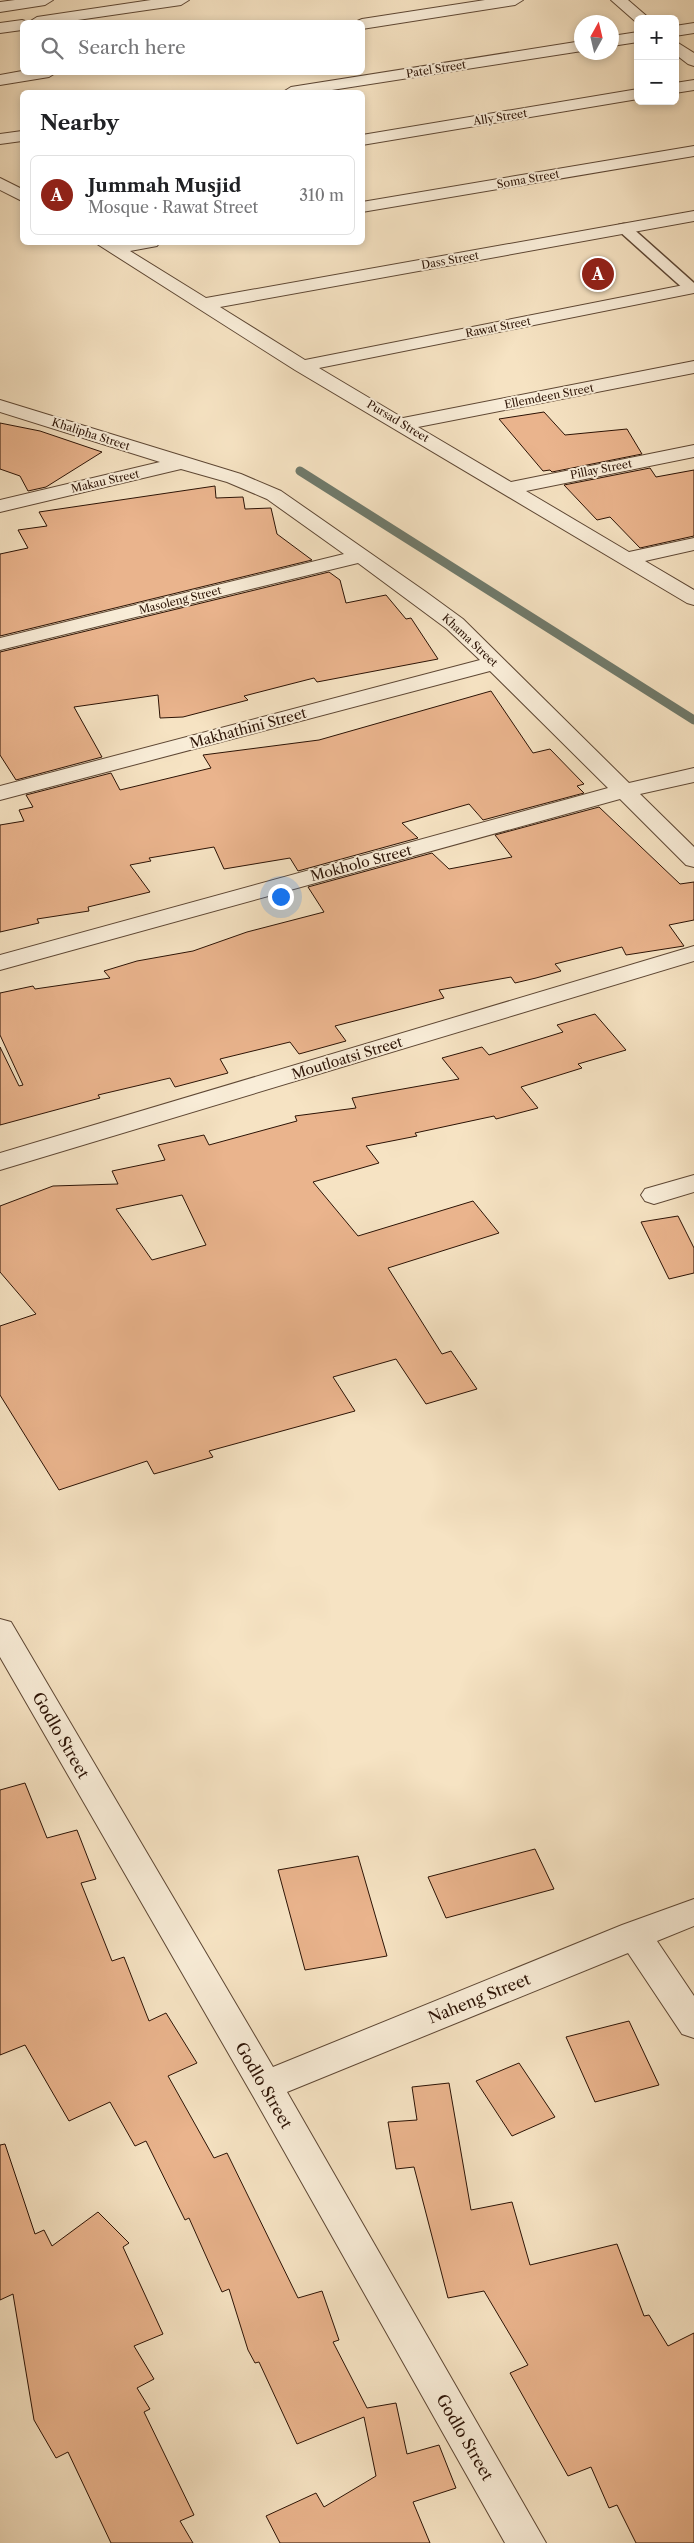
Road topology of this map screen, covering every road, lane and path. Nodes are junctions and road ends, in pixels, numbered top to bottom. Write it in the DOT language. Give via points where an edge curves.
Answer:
graph roads {
  1 [pos="45,0"];
  2 [pos="181,0"];
  3 [pos="515,0"];
  4 [pos="619,0"];
  5 [pos="0,7"];
  6 [pos="637,15"];
  7 [pos="50,20"];
  8 [pos="365,24"];
  9 [pos="20,25"];
  10 [pos="0,28"];
  11 [pos="694,28"];
  12 [pos="679,30"];
  13 [pos="634,38"];
  14 [pos="619,40"];
  15 [pos="574,47"];
  16 [pos="679,49"];
  17 [pos="694,60"];
  18 [pos="31,75"];
  19 [pos="0,80"];
  20 [pos="694,85"];
  21 [pos="679,87"];
  22 [pos="304,90"];
  23 [pos="634,95"];
  24 [pos="20,136"];
  25 [pos="0,139"];
  26 [pos="365,140"];
  27 [pos="694,151"];
  28 [pos="0,183"];
  29 [pos="20,195"];
  30 [pos="365,206"];
  31 [pos="694,216"];
  32 [pos="624,228"];
  33 [pos="108,246"];
  34 [pos="693,288"];
  35 [pos="205,304"];
  36 [pos="302,366"];
  37 [pos="694,367"];
  38 [pos="0,406"];
  39 [pos="403,424"];
  40 [pos="694,451"];
  41 [pos="182,463"];
  42 [pos="209,471"];
  43 [pos="509,488"];
  44 [pos="0,506"];
  45 [pos="694,544"];
  46 [pos="360,556"];
  47 [pos="625,559"];
  48 [pos="694,599"];
  49 [pos="0,644"];
  50 [pos="495,663"];
  51 [pos="694,775"];
  52 [pos="624,791"];
  53 [pos="0,793"];
  54 [pos="694,860"];
  55 [pos="694,953"];
  56 [pos="0,963"];
  57 [pos="0,1162"];
  58 [pos="694,1184"];
  59 [pos="654,1195"];
  60 [pos="0,1630"];
  61 [pos="694,1912"];
  62 [pos="634,1935"];
  63 [pos="694,2024"];
  64 [pos="265,2086"];
  65 [pos="526,2543"];
  1 -- 5 [label="street"];
  2 -- 7 [label="street"];
  3 -- 8 [label="street"];
  4 -- 6 [label="street"];
  9 -- 10 [label="street"];
  11 -- 12 [label="street"];
  13 -- 14 [label="street"];
  15 -- 22 [label="street, Patel Street"];
  16 -- 17 [label="street"];
  18 -- 19 [label="street"];
  20 -- 21 [label="street"];
  23 -- 26 [label="street, Ally Street"];
  24 -- 25 [label="street"];
  27 -- 30 [label="street, Soma Street"];
  28 -- 29 [label="street"];
  31 -- 32 [label="street, Dass Street"];
  32 -- 34 [label="lane"];
  32 -- 35 [label="street, Dass Street"];
  33 -- 35 [label="street, Pursad Street"];
  34 -- 36 [label="street, Rawat Street"];
  35 -- 36 [label="street, Pursad Street"];
  36 -- 39 [label="street, Pursad Street"];
  37 -- 39 [label="street, Ellemdeen Street"];
  38 -- 41 [label="street, Khalipha Street"];
  39 -- 43 [label="street, Pursad Street"];
  40 -- 43 [label="street, Pillay Street"];
  41 -- 42 [label="street, Makau Street"];
  41 -- 44 [label="street, Makau Street"];
  42 -- 46 [label="street, Khama Street" via="274,495"];
  43 -- 47 [label="street, Pursad Street"];
  45 -- 47 [label="street"];
  46 -- 49 [label="street, Masoleng Street"];
  46 -- 50 [label="street, Khama Street" via="455,624"];
  47 -- 48 [label="street, Pursad Street"];
  50 -- 52 [label="street, Khama Street"];
  50 -- 53 [label="street, Makhathini Street"];
  51 -- 52 [label="street, Mokholo Street"];
  52 -- 54 [label="street, Khama Street"];
  52 -- 56 [label="street, Mokholo Street"];
  55 -- 57 [label="street, Moutloatsi Street"];
  58 -- 59 [label="street"];
  60 -- 64 [label="street, Godlo Street"];
  61 -- 62 [label="street, Naheng Street"];
  62 -- 63 [label="street"];
  62 -- 64 [label="street, Naheng Street"];
  64 -- 65 [label="street, Godlo Street"];
}
